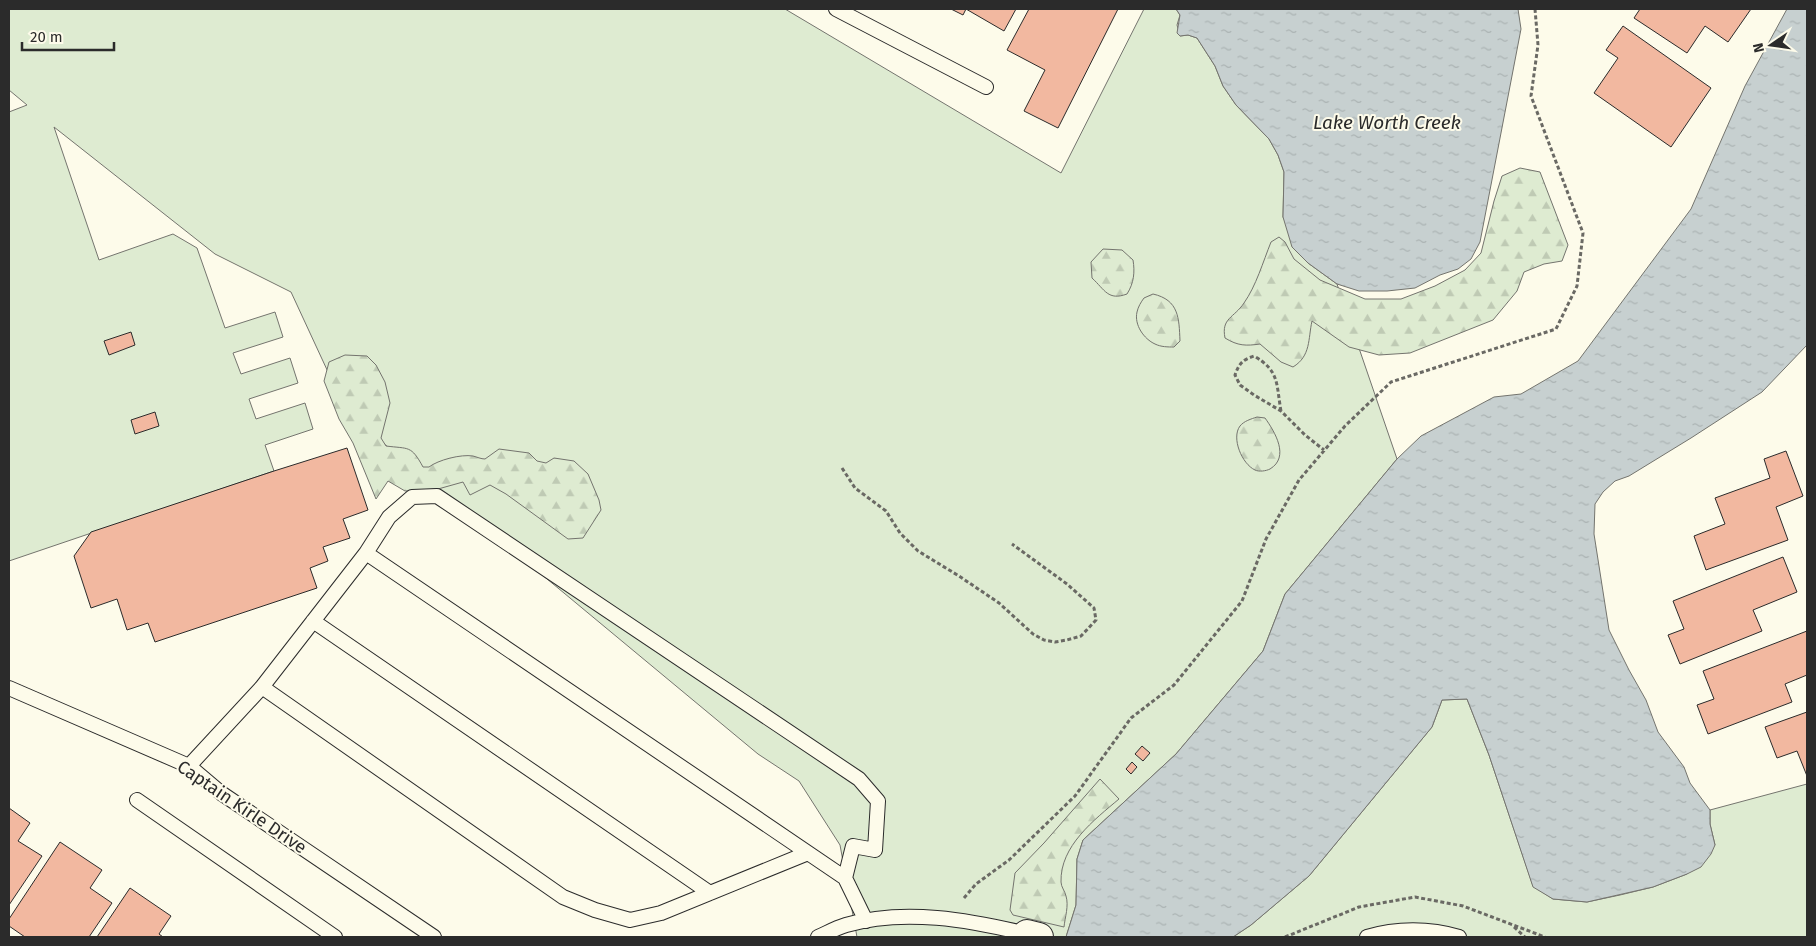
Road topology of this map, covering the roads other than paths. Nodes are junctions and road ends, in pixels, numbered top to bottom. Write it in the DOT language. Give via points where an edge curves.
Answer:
graph roads {
  1 [pos="836,9"];
  2 [pos="986,87"];
  3 [pos="366,553"];
  4 [pos="313,621"];
  5 [pos="262,687"];
  6 [pos="9,688"];
  7 [pos="189,766"];
  8 [pos="137,800"];
  9 [pos="808,853"];
  10 [pos="845,878"];
  11 [pos="710,893"];
  12 [pos="866,921"];
  13 [pos="1034,936"];
  14 [pos="334,937"];
  15 [pos="434,937"];
  16 [pos="818,937"];
  17 [pos="1367,937"];
  18 [pos="1459,937"];
  1 -- 2 [label="lane"];
  3 -- 4 [label="lane"];
  3 -- 9 [label="lane"];
  3 -- 10 [label="lane" via="389,517 412,497 437,496 859,778 878,801 875,850 853,846"];
  4 -- 5 [label="lane"];
  4 -- 11 [label="lane"];
  5 -- 7 [label="lane"];
  5 -- 11 [label="lane" via="563,896 630,920 661,914"];
  6 -- 7 [label="lane, Captain Kirle Drive"];
  7 -- 15 [label="lane, Captain Kirle Drive" via="221,793"];
  8 -- 14 [label="lane"];
  9 -- 10 [label="lane"];
  9 -- 11 [label="lane"];
  10 -- 12 [label="lane"];
  12 -- 13 [label="lane" via="947,918"];
  12 -- 16 [label="lane"];
  17 -- 18 [label="lane" via="1398,930"];
}
